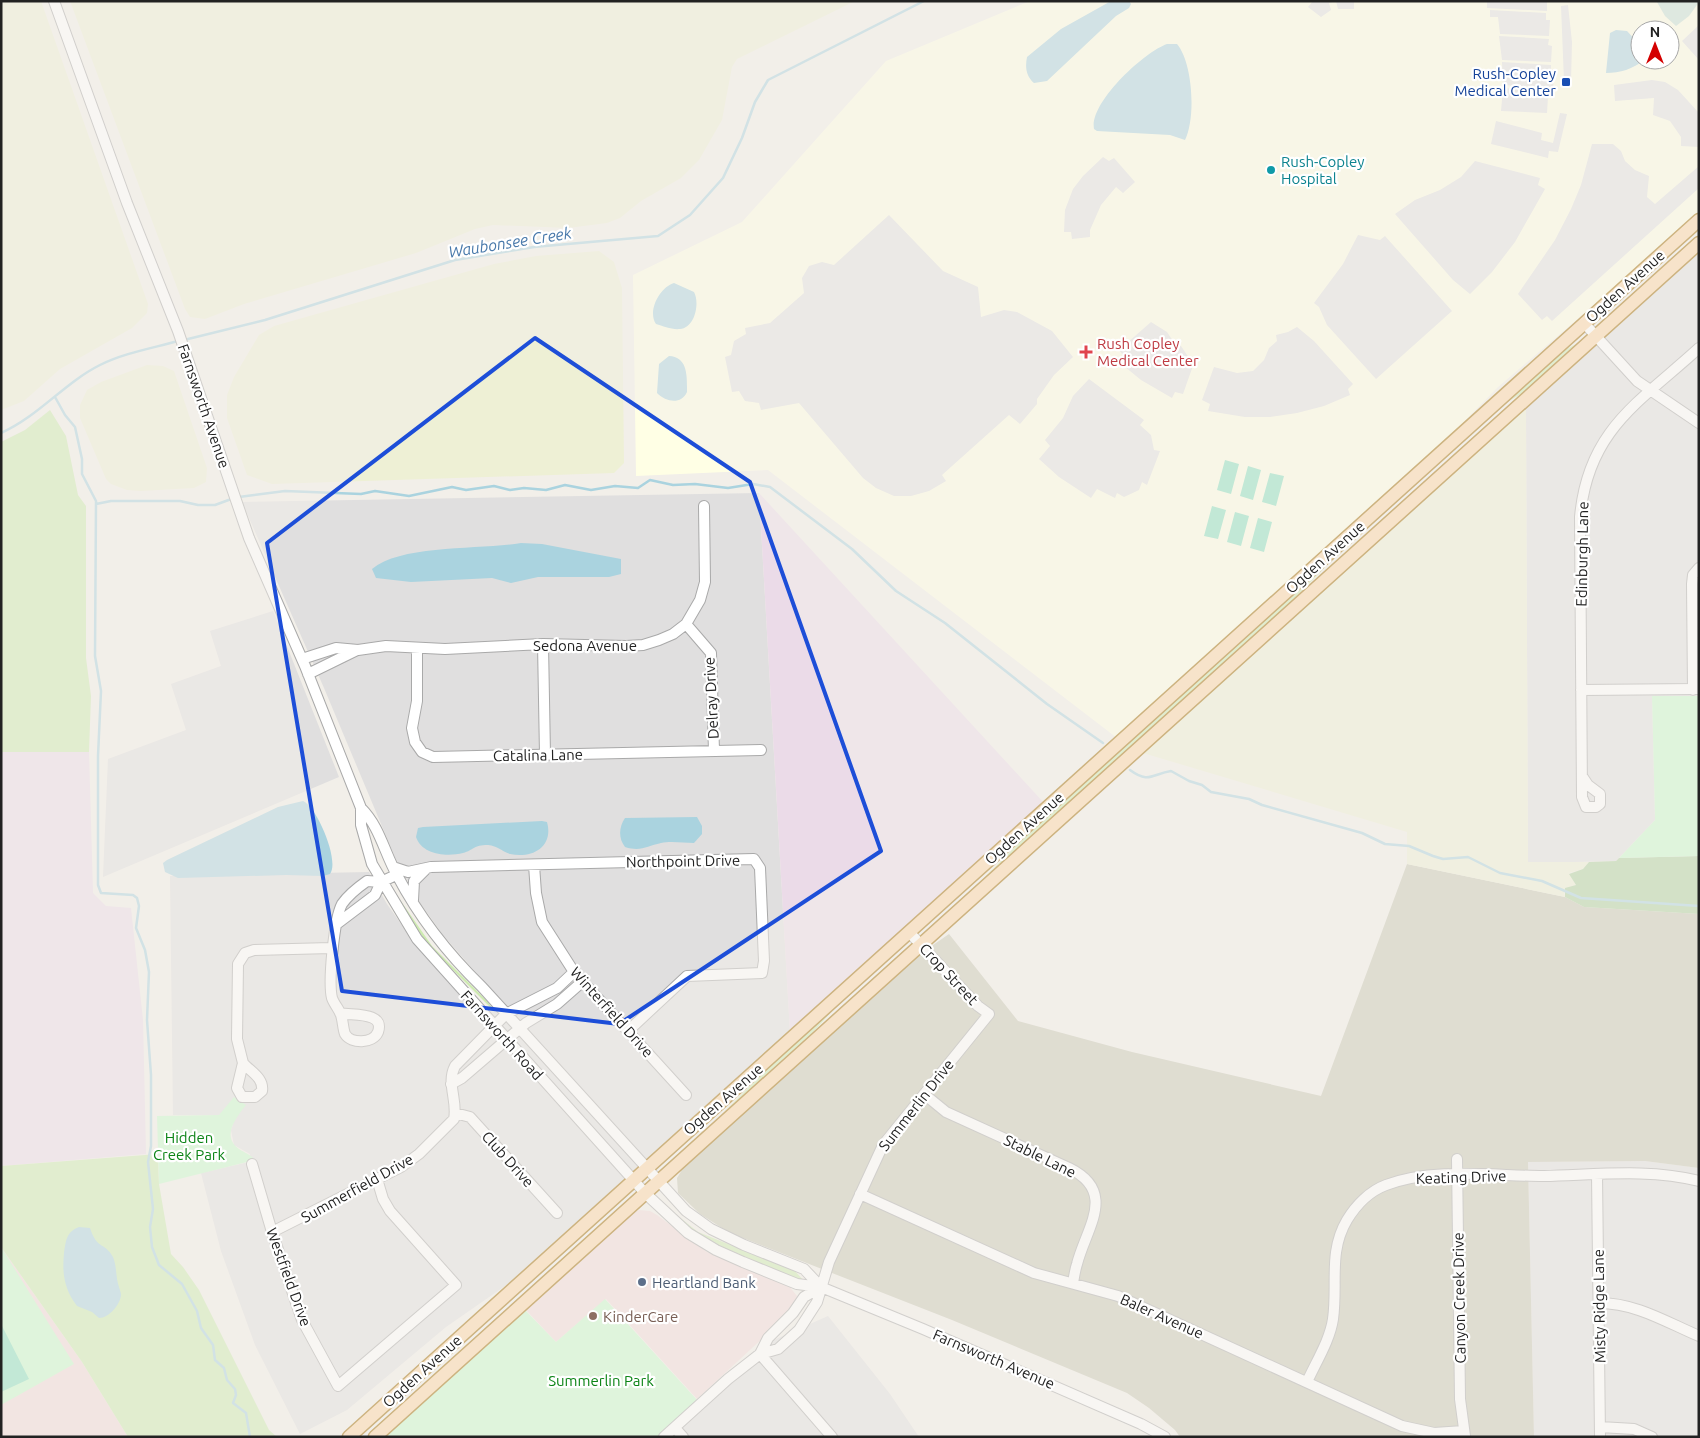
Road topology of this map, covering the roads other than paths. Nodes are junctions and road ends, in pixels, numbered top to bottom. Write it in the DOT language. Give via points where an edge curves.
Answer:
graph roads {
  1 [pos="54,1"];
  2 [pos="1699,220"];
  3 [pos="1699,242"];
  4 [pos="1584,323"];
  5 [pos="1596,336"];
  6 [pos="1699,348"];
  7 [pos="1650,391"];
  8 [pos="1699,423"];
  9 [pos="704,506"];
  10 [pos="1699,568"];
  11 [pos="686,624"];
  12 [pos="543,644"];
  13 [pos="417,648"];
  14 [pos="358,650"];
  15 [pos="302,659"];
  16 [pos="308,674"];
  17 [pos="1696,689"];
  18 [pos="1581,690"];
  19 [pos="761,750"];
  20 [pos="714,751"];
  21 [pos="544,755"];
  22 [pos="1582,776"];
  23 [pos="361,808"];
  24 [pos="534,865"];
  25 [pos="431,867"];
  26 [pos="395,871"];
  27 [pos="381,882"];
  28 [pos="413,905"];
  29 [pos="338,922"];
  30 [pos="909,932"];
  31 [pos="921,944"];
  32 [pos="331,948"];
  33 [pos="574,972"];
  34 [pos="582,982"];
  35 [pos="340,1013"];
  36 [pos="506,1014"];
  37 [pos="989,1014"];
  38 [pos="494,1026"];
  39 [pos="518,1029"];
  40 [pos="628,1031"];
  41 [pos="506,1039"];
  42 [pos="243,1063"];
  43 [pos="451,1084"];
  44 [pos="924,1094"];
  45 [pos="686,1095"];
  46 [pos="455,1113"];
  47 [pos="1457,1159"];
  48 [pos="252,1164"];
  49 [pos="646,1168"];
  50 [pos="1597,1174"];
  51 [pos="1458,1175"];
  52 [pos="377,1179"];
  53 [pos="633,1179"];
  54 [pos="1699,1181"];
  55 [pos="657,1182"];
  56 [pos="645,1193"];
  57 [pos="860,1194"];
  58 [pos="557,1213"];
  59 [pos="272,1232"];
  60 [pos="1073,1283"];
  61 [pos="821,1287"];
  62 [pos="1599,1303"];
  63 [pos="1699,1336"];
  64 [pos="760,1354"];
  65 [pos="1308,1382"];
  66 [pos="675,1428"];
  67 [pos="1600,1432"];
  68 [pos="1464,1434"];
  69 [pos="349,1437"];
  70 [pos="375,1437"];
  71 [pos="664,1437"];
  72 [pos="683,1437"];
  73 [pos="832,1437"];
  74 [pos="1165,1437"];
  75 [pos="1652,1437"];
  1 -- 15 [label="street, Farnsworth Avenue" via="127,203 178,331 249,538"];
  2 -- 4 [label="main road, Ogden Avenue"];
  3 -- 5 [label="main road, Ogden Avenue"];
  4 -- 5 [label="street"];
  4 -- 30 [label="main road, Ogden Avenue"];
  5 -- 7 [label="street"];
  5 -- 31 [label="main road, Ogden Avenue"];
  6 -- 7 [label="street, Edinburgh Lane"];
  7 -- 8 [label="street"];
  7 -- 18 [label="street, Edinburgh Lane" via="1620,418 1607,435 1596,452 1585,484 1580,517"];
  9 -- 11 [label="street, Sedona Avenue" via="705,582 700,600"];
  10 -- 17 [label="street" via="1693,575 1692,584"];
  11 -- 12 [label="street, Sedona Avenue" via="673,634 643,645"];
  11 -- 20 [label="street, Delray Drive" via="711,653"];
  12 -- 13 [label="street, Sedona Avenue"];
  12 -- 21 [label="street"];
  13 -- 14 [label="street, Sedona Avenue" via="386,646"];
  13 -- 21 [label="street, Catalina Lane" via="417,700 412,728 415,742 422,752 433,757"];
  14 -- 15 [label="street, Sedona Avenue" via="330,649"];
  14 -- 16 [label="street, Sedona Avenue"];
  15 -- 16 [label="street, Farnsworth Avenue"];
  16 -- 23 [label="street, Farnsworth Avenue"];
  17 -- 18 [label="street"];
  18 -- 22 [label="street, Edinburgh Lane"];
  19 -- 20 [label="street, Catalina Lane"];
  20 -- 21 [label="street, Catalina Lane"];
  23 -- 26 [label="street, Farnsworth Avenue" via="373,821"];
  23 -- 27 [label="street, Farnsworth Avenue" via="361,825 372,864"];
  24 -- 25 [label="street, Northpoint Drive"];
  24 -- 33 [label="street, Winterfield Drive" via="542,922"];
  24 -- 40 [label="street, Northpoint Drive" via="754,859 760,868 762,973 687,976"];
  25 -- 26 [label="street, Northpoint Drive"];
  25 -- 28 [label="street" via="414,882"];
  26 -- 27 [label="street"];
  26 -- 28 [label="street, Farnsworth Road"];
  27 -- 29 [label="street" via="375,895"];
  27 -- 29 [label="street" via="367,881 352,891 341,906"];
  27 -- 38 [label="street, Farnsworth Road" via="416,939"];
  28 -- 36 [label="street, Farnsworth Road" via="456,962"];
  29 -- 32 [label="street"];
  30 -- 31 [label="street, Crop Street"];
  30 -- 49 [label="main road, Ogden Avenue"];
  31 -- 37 [label="street, Crop Street"];
  31 -- 55 [label="main road, Ogden Avenue"];
  32 -- 35 [label="street" via="332,998"];
  32 -- 42 [label="street" via="245,953 238,964 237,1010 237,1039"];
  33 -- 34 [label="street, Winterfield Drive"];
  33 -- 36 [label="street" via="557,988"];
  34 -- 39 [label="street" via="557,1004"];
  34 -- 40 [label="street, Winterfield Drive"];
  36 -- 38 [label="street"];
  36 -- 39 [label="street, Farnsworth Road"];
  37 -- 44 [label="street, Summerlin Drive"];
  38 -- 41 [label="street, Farnsworth Road"];
  38 -- 43 [label="street" via="455,1066"];
  39 -- 41 [label="street"];
  39 -- 49 [label="street, Farnsworth Road"];
  40 -- 45 [label="street, Winterfield Drive"];
  41 -- 43 [label="street"];
  41 -- 53 [label="street, Farnsworth Road"];
  43 -- 46 [label="street"];
  44 -- 57 [label="street, Summerlin Drive" via="883,1145"];
  44 -- 60 [label="street, Stable Lane" via="946,1112 1069,1168 1085,1179 1092,1191 1096,1210"];
  46 -- 52 [label="street, Summerfield Drive" via="454,1119 419,1154"];
  46 -- 58 [label="street, Club Drive" via="470,1117"];
  47 -- 51 [label="street, Canyon Creek Drive"];
  48 -- 59 [label="street, Westfield Drive"];
  49 -- 53 [label="main road, Ogden Avenue"];
  49 -- 55 [label="street, Farnsworth Avenue"];
  50 -- 51 [label="street, Keating Drive"];
  50 -- 54 [label="street, Keating Drive" via="1674,1176"];
  50 -- 62 [label="street, Misty Ridge Lane"];
  51 -- 65 [label="street, Keating Drive" via="1418,1177 1384,1185 1369,1195 1348,1218 1340,1233 1333,1267 1333,1319"];
  51 -- 68 [label="street, Canyon Creek Drive" via="1460,1398"];
  52 -- 59 [label="street, Summerfield Drive"];
  52 -- 59 [label="street, Westfield Drive" via="390,1211 456,1285 338,1386 302,1320"];
  53 -- 56 [label="street, Farnsworth Avenue"];
  53 -- 69 [label="main road, Ogden Avenue"];
  55 -- 56 [label="main road, Ogden Avenue"];
  55 -- 61 [label="street, Farnsworth Avenue" via="699,1221 744,1245 804,1269"];
  56 -- 61 [label="street, Farnsworth Avenue" via="671,1220 700,1242 797,1284"];
  56 -- 70 [label="main road, Ogden Avenue"];
  57 -- 60 [label="street, Baler Avenue" via="1034,1273"];
  57 -- 61 [label="street, Summerlin Drive"];
  60 -- 65 [label="street, Baler Avenue" via="1118,1296"];
  61 -- 64 [label="street, Summerlin Drive" via="804,1297 768,1338"];
  61 -- 64 [label="street, Summerlin Drive" via="817,1302 799,1330 778,1349"];
  61 -- 74 [label="street, Farnsworth Avenue" via="984,1355"];
  62 -- 63 [label="street" via="1634,1307"];
  62 -- 67 [label="street, Misty Ridge Lane"];
  64 -- 66 [label="street, Summerlin Drive"];
  64 -- 73 [label="street"];
  65 -- 68 [label="street, Baler Avenue" via="1414,1430"];
  66 -- 71 [label="street, Summerlin Drive"];
  66 -- 72 [label="street"];
  67 -- 75 [label="street" via="1634,1429"];
}
